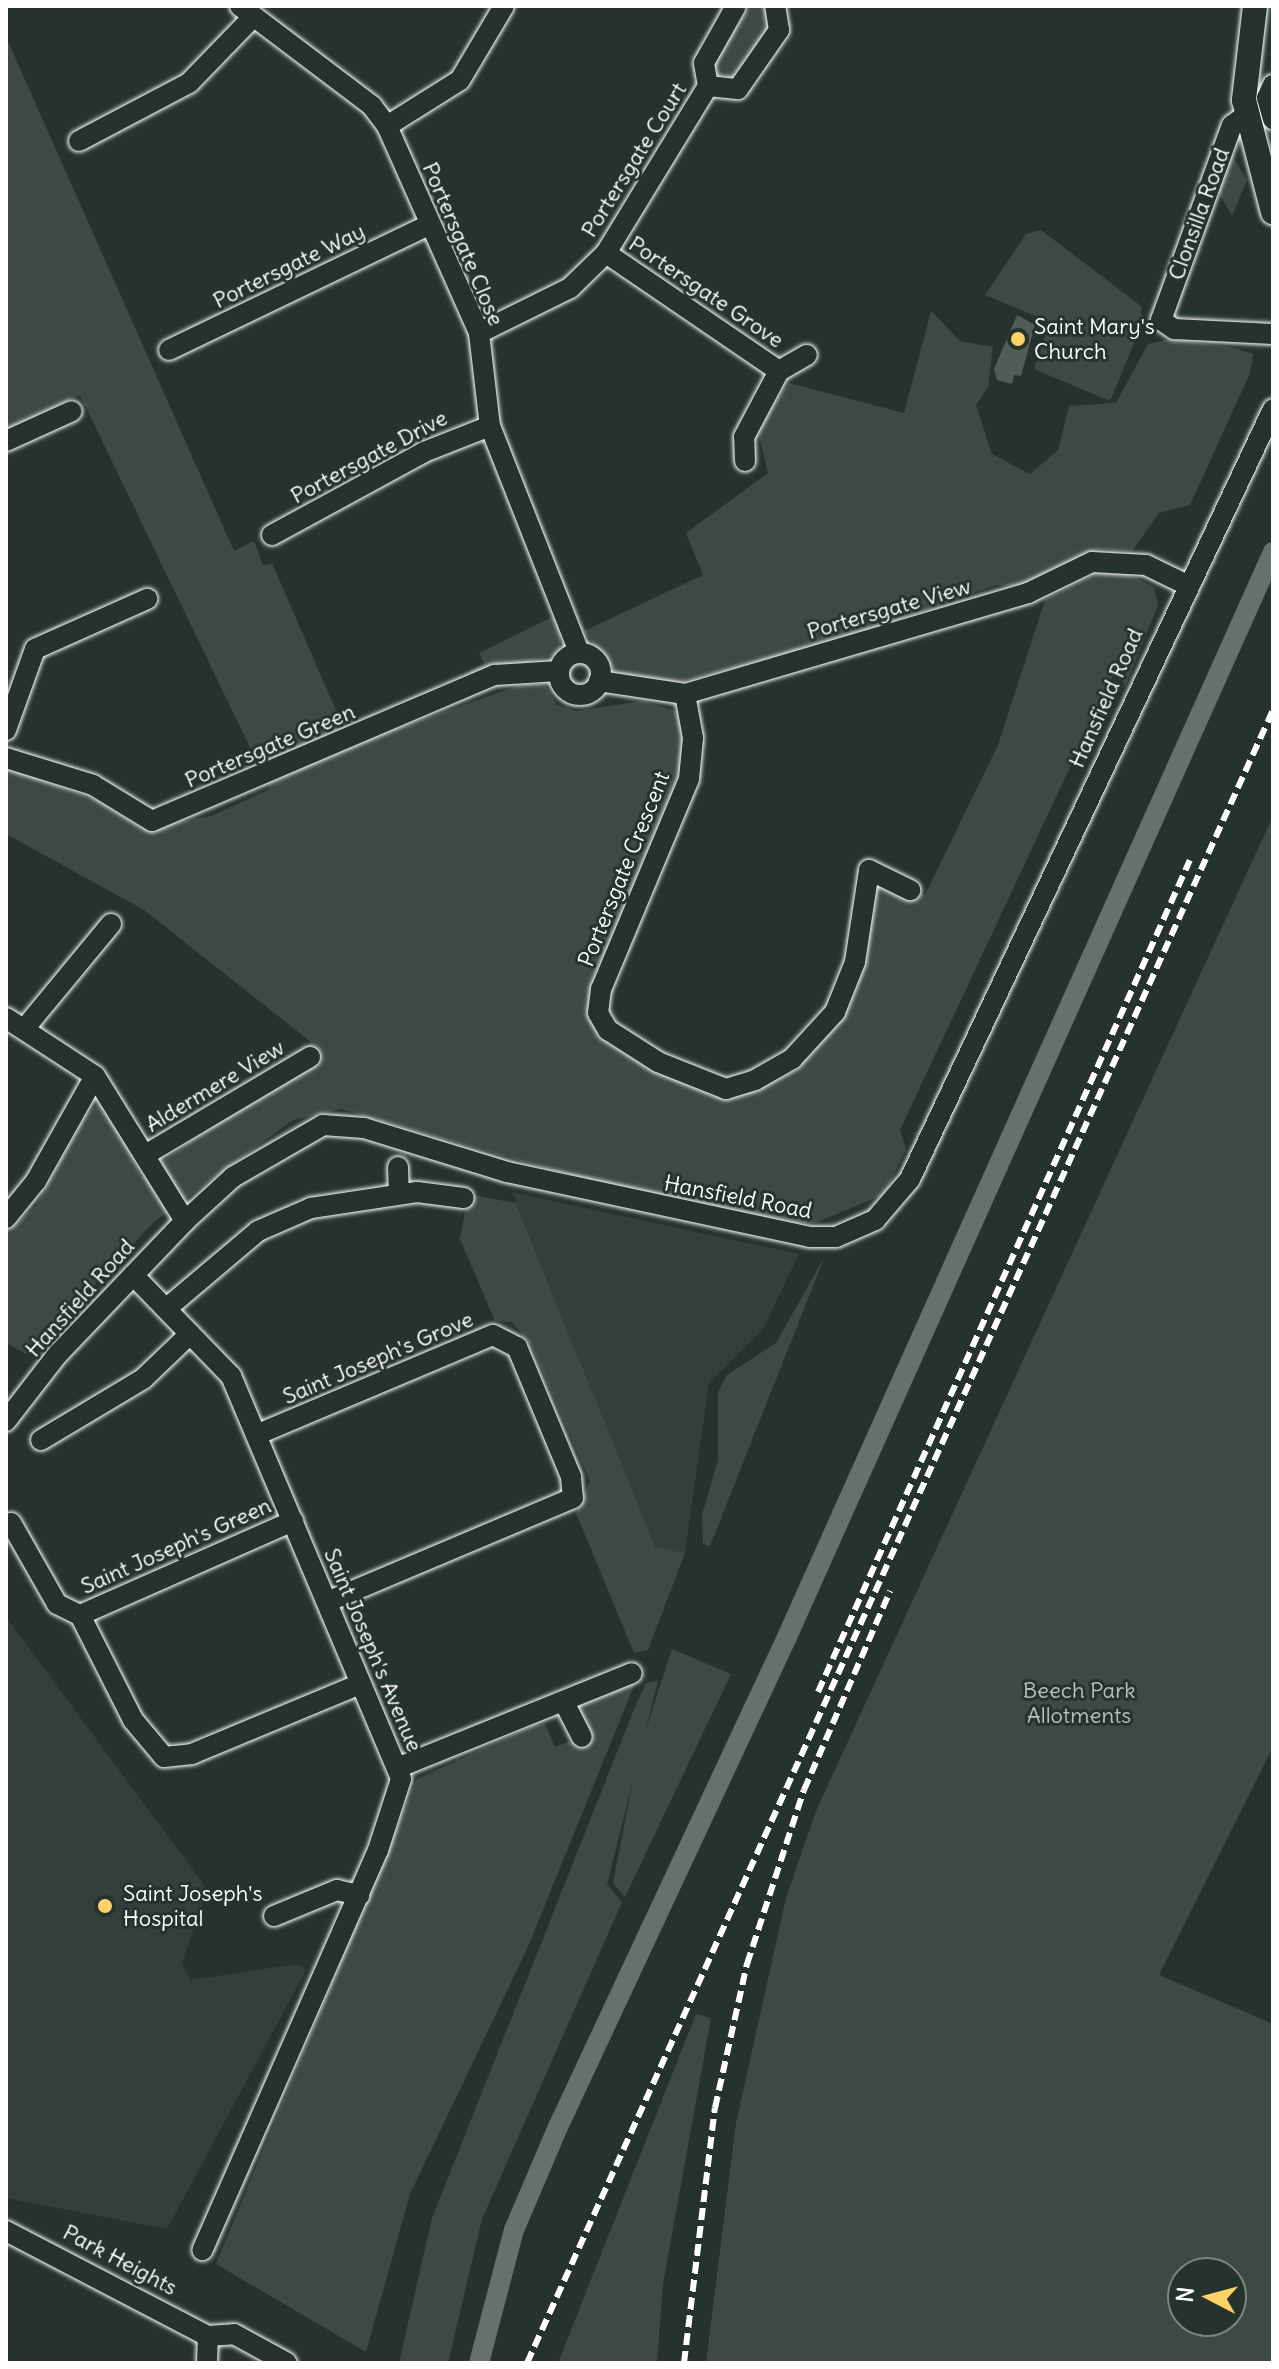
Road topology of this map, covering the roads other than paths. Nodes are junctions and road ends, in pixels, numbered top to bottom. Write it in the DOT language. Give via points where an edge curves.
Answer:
graph roads {
  1 [pos="504,6"];
  2 [pos="736,6"];
  3 [pos="775,6"];
  4 [pos="1255,6"];
  5 [pos="247,11"];
  6 [pos="708,86"];
  7 [pos="1257,99"];
  8 [pos="1273,119"];
  9 [pos="387,126"];
  10 [pos="79,141"];
  11 [pos="1273,212"];
  12 [pos="429,225"];
  13 [pos="606,253"];
  14 [pos="479,333"];
  15 [pos="1273,334"];
  16 [pos="169,350"];
  17 [pos="807,355"];
  18 [pos="779,371"];
  19 [pos="1273,409"];
  20 [pos="72,411"];
  21 [pos="490,426"];
  22 [pos="6,441"];
  23 [pos="745,461"];
  24 [pos="272,535"];
  25 [pos="1185,584"];
  26 [pos="147,599"];
  27 [pos="579,652"];
  28 [pos="559,671"];
  29 [pos="599,681"];
  30 [pos="685,694"];
  31 [pos="6,730"];
  32 [pos="6,758"];
  33 [pos="910,890"];
  34 [pos="111,924"];
  35 [pos="6,1018"];
  36 [pos="25,1028"];
  37 [pos="310,1057"];
  38 [pos="95,1076"];
  39 [pos="145,1155"];
  40 [pos="398,1167"];
  41 [pos="399,1193"];
  42 [pos="464,1198"];
  43 [pos="6,1218"];
  44 [pos="185,1221"];
  45 [pos="133,1275"];
  46 [pos="167,1308"];
  47 [pos="190,1334"];
  48 [pos="6,1421"];
  49 [pos="256,1435"];
  50 [pos="41,1440"];
  51 [pos="293,1521"];
  52 [pos="11,1523"];
  53 [pos="327,1602"];
  54 [pos="80,1615"];
  55 [pos="632,1673"];
  56 [pos="360,1684"];
  57 [pos="564,1702"];
  58 [pos="582,1737"];
  59 [pos="397,1768"];
  60 [pos="359,1895"];
  61 [pos="274,1916"];
  62 [pos="6,2231"];
  63 [pos="202,2250"];
  64 [pos="208,2336"];
  65 [pos="207,2363"];
  66 [pos="287,2363"];
  1 -- 9 [label="street" via="460,80"];
  2 -- 6 [label="street, Portersgate Court" via="704,63"];
  3 -- 6 [label="street, Portersgate Court" via="779,30 738,89"];
  4 -- 7 [label="main road, Clonsilla Road"];
  5 -- 9 [label="street, Portersgate Close" via="372,106"];
  5 -- 10 [label="street" via="189,83"];
  6 -- 13 [label="street, Portersgate Court"];
  7 -- 8 [label="street"];
  7 -- 11 [label="main road, Clonsilla Road"];
  7 -- 15 [label="street, Clonsilla Road" via="1232,125 1161,320 1174,329"];
  9 -- 12 [label="street, Portersgate Close"];
  12 -- 14 [label="street, Portersgate Close"];
  12 -- 16 [label="street, Portersgate Way"];
  13 -- 14 [label="street, Portersgate Court" via="570,288"];
  13 -- 18 [label="street, Portersgate Grove"];
  14 -- 21 [label="street, Portersgate Close"];
  17 -- 18 [label="street, Portersgate Grove"];
  18 -- 23 [label="street, Portersgate Grove" via="744,437"];
  19 -- 25 [label="street, Hansfield Road"];
  20 -- 22 [label="street"];
  21 -- 24 [label="street, Portersgate Drive" via="424,452"];
  21 -- 27 [label="street, Portersgate Close"];
  25 -- 30 [label="street, Portersgate View" via="1146,565 1092,562 1028,593"];
  25 -- 44 [label="street, Hansfield Road" via="910,1179 875,1220 836,1237 809,1237 507,1172 364,1128 323,1125 233,1177"];
  26 -- 31 [label="street" via="35,649"];
  27 -- 28 [label="street"];
  27 -- 29 [label="street, Portersgate Close" via="597,663"];
  28 -- 29 [label="street, Portersgate View" via="577,695"];
  28 -- 32 [label="street, Portersgate Green" via="495,675 152,821 93,785"];
  29 -- 30 [label="street, Portersgate View"];
  30 -- 33 [label="street, Portersgate Crescent" via="693,738 689,779 601,989 598,1013 608,1030 658,1062 726,1089 755,1080 792,1059 835,1012 855,962 869,870"];
  34 -- 36 [label="street"];
  35 -- 36 [label="street"];
  36 -- 38 [label="street"];
  37 -- 39 [label="street, Aldermere View"];
  38 -- 39 [label="street"];
  38 -- 43 [label="street" via="36,1181"];
  39 -- 44 [label="street"];
  40 -- 41 [label="street"];
  41 -- 42 [label="street"];
  41 -- 46 [label="street" via="324,1205 258,1231"];
  44 -- 45 [label="street, Hansfield Road"];
  45 -- 46 [label="street, Saint Joseph's Avenue"];
  45 -- 48 [label="street, Hansfield Road"];
  46 -- 47 [label="street, Saint Joseph's Avenue"];
  47 -- 49 [label="street, Saint Joseph's Avenue" via="231,1376"];
  47 -- 50 [label="street" via="143,1379 59,1422"];
  49 -- 51 [label="street, Saint Joseph's Avenue"];
  49 -- 53 [label="street, Saint Joseph's Grove" via="493,1335 517,1347 571,1477 573,1498"];
  51 -- 53 [label="street, Saint Joseph's Avenue"];
  51 -- 54 [label="street, Saint Joseph's Green"];
  52 -- 54 [label="street, Saint Joseph's Green" via="57,1604"];
  53 -- 56 [label="street, Saint Joseph's Avenue"];
  54 -- 56 [label="street, Saint Joseph's Green" via="133,1720 164,1757 192,1754"];
  55 -- 57 [label="street"];
  56 -- 59 [label="street, Saint Joseph's Avenue"];
  57 -- 58 [label="street"];
  57 -- 59 [label="street"];
  59 -- 60 [label="street, Saint Joseph's Avenue" via="400,1798"];
  60 -- 61 [label="street" via="337,1890"];
  60 -- 63 [label="street, Saint Joseph's Avenue"];
  62 -- 64 [label="street, Park Heights"];
  64 -- 65 [label="street"];
  64 -- 66 [label="street" via="234,2334"];
}
